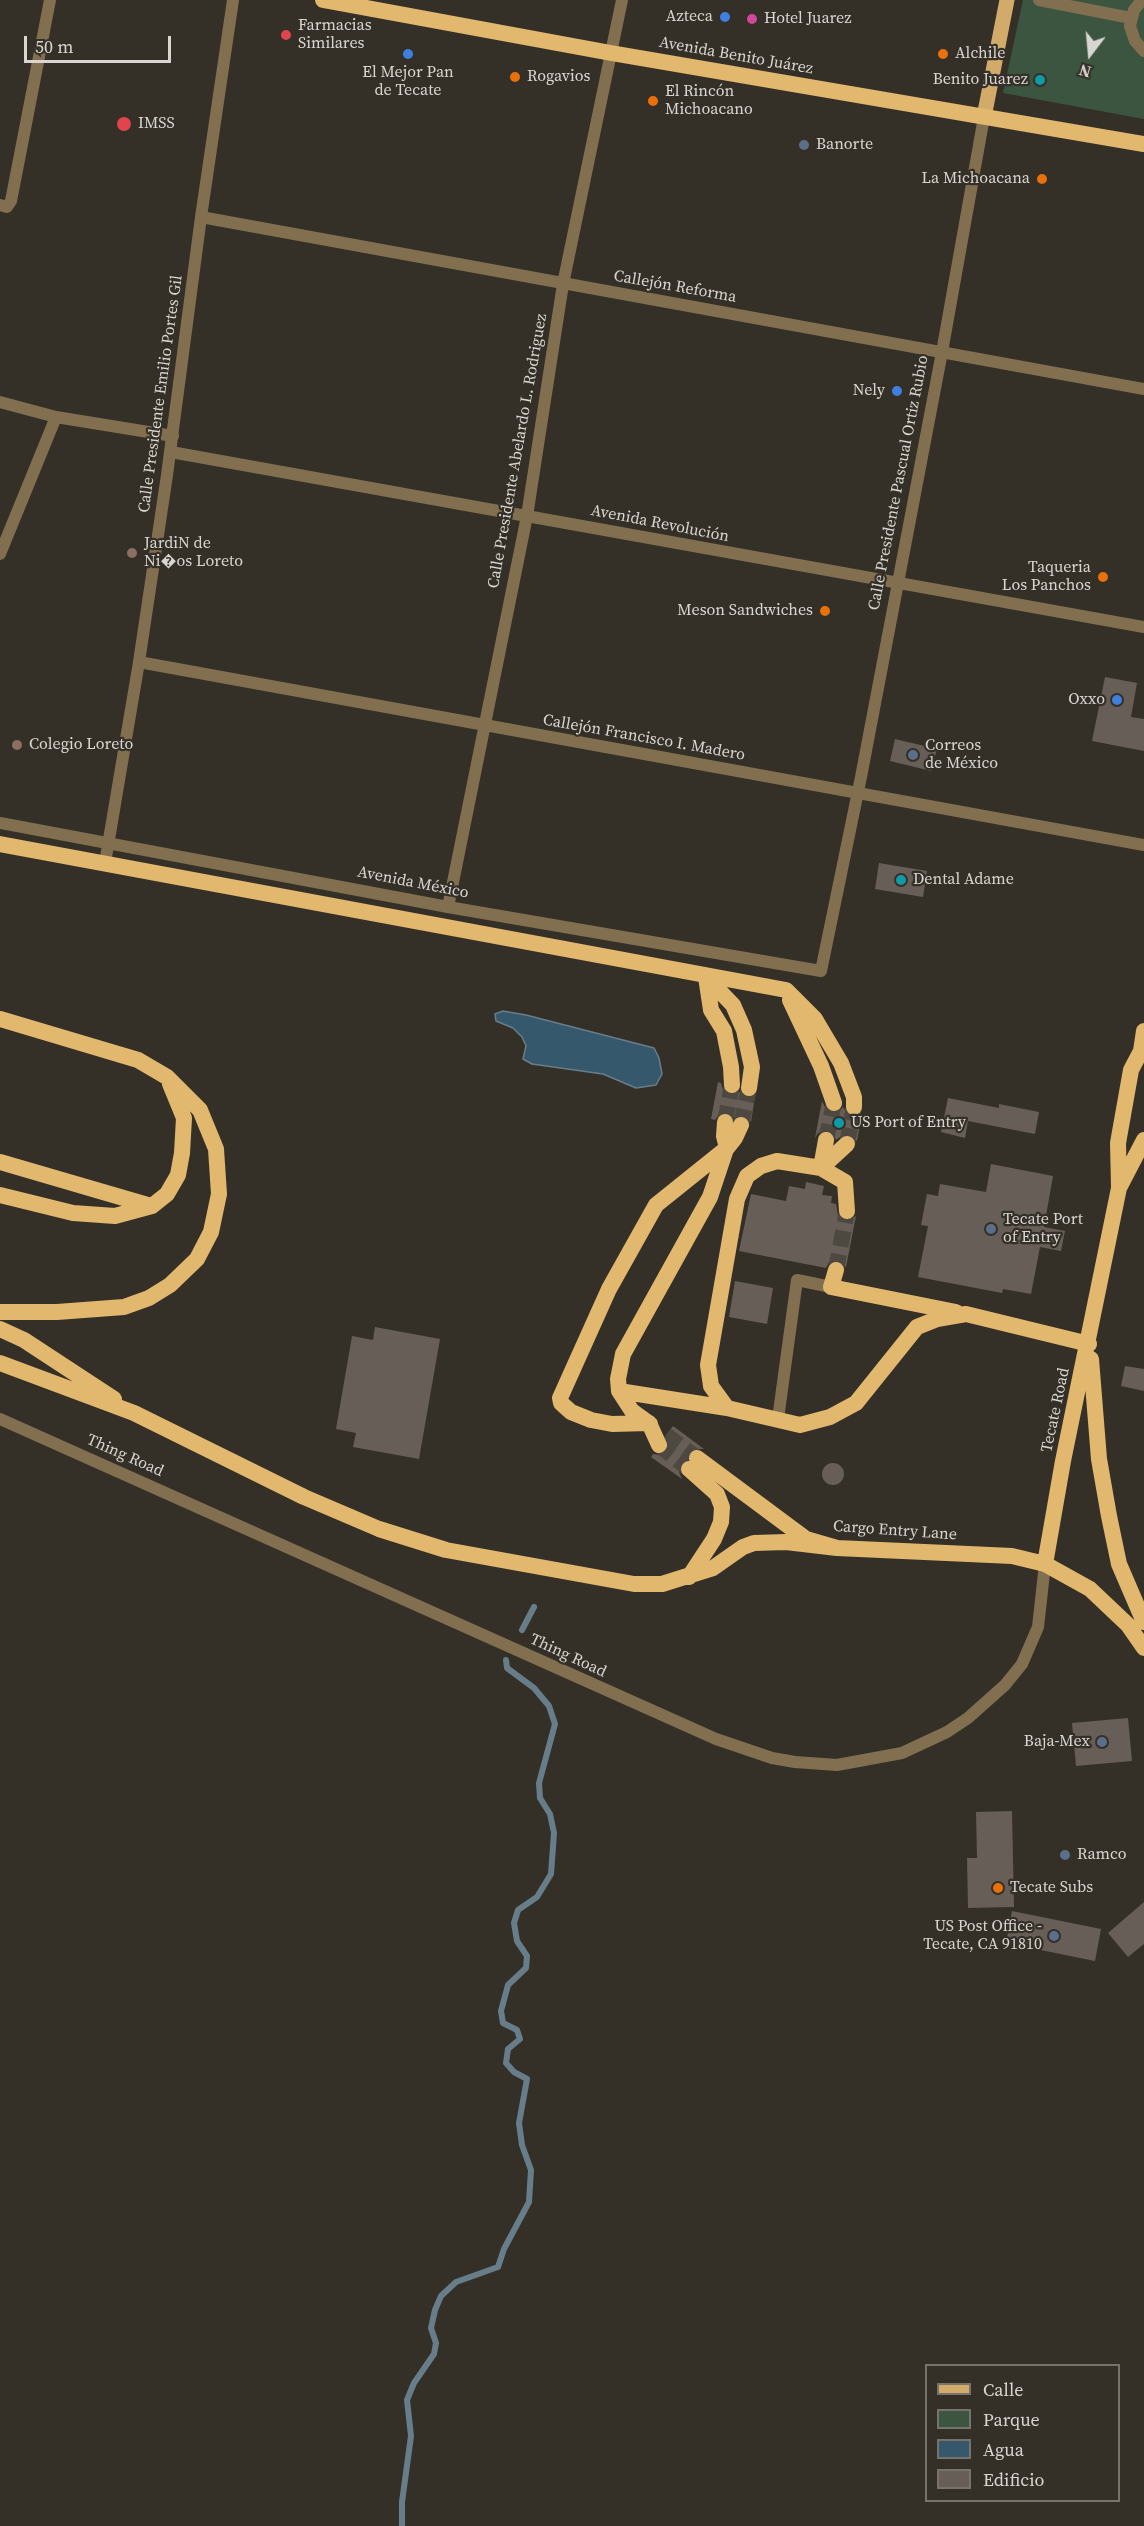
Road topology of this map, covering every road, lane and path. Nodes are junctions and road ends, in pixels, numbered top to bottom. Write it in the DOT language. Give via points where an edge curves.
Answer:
graph roads {
  1 [pos="50,0"];
  2 [pos="233,0"];
  3 [pos="323,0"];
  4 [pos="622,0"];
  5 [pos="1007,0"];
  6 [pos="1039,0"];
  7 [pos="1139,1"];
  8 [pos="1131,18"];
  9 [pos="1144,51"];
  10 [pos="611,53"];
  11 [pos="984,117"];
  12 [pos="1144,144"];
  13 [pos="0,205"];
  14 [pos="201,217"];
  15 [pos="563,284"];
  16 [pos="942,352"];
  17 [pos="1144,389"];
  18 [pos="0,402"];
  19 [pos="56,417"];
  20 [pos="173,436"];
  21 [pos="171,452"];
  22 [pos="527,516"];
  23 [pos="0,554"];
  24 [pos="898,585"];
  25 [pos="1144,627"];
  26 [pos="139,662"];
  27 [pos="485,727"];
  28 [pos="858,793"];
  29 [pos="0,824"];
  30 [pos="108,843"];
  31 [pos="0,844"];
  32 [pos="1144,845"];
  33 [pos="105,863"];
  34 [pos="448,907"];
  35 [pos="821,971"];
  36 [pos="706,976"];
  37 [pos="786,990"];
  38 [pos="0,1019"];
  39 [pos="1144,1031"];
  40 [pos="1143,1054"];
  41 [pos="167,1077"];
  42 [pos="732,1085"];
  43 [pos="749,1088"];
  44 [pos="834,1103"];
  45 [pos="854,1107"];
  46 [pos="733,1123"];
  47 [pos="826,1140"];
  48 [pos="1144,1140"];
  49 [pos="847,1144"];
  50 [pos="727,1148"];
  51 [pos="0,1162"];
  52 [pos="821,1168"];
  53 [pos="1119,1188"];
  54 [pos="0,1195"];
  55 [pos="152,1206"];
  56 [pos="847,1211"];
  57 [pos="836,1270"];
  58 [pos="831,1287"];
  59 [pos="0,1312"];
  60 [pos="966,1314"];
  61 [pos="0,1329"];
  62 [pos="1089,1344"];
  63 [pos="0,1363"];
  64 [pos="619,1391"];
  65 [pos="727,1408"];
  66 [pos="134,1413"];
  67 [pos="0,1419"];
  68 [pos="778,1419"];
  69 [pos="649,1423"];
  70 [pos="662,1440"];
  71 [pos="837,1548"];
  72 [pos="1045,1564"];
  73 [pos="689,1577"];
  74 [pos="1144,1622"];
  75 [pos="1144,1648"];
  1 -- 13 [label="street" via="11,201 7,207"];
  2 -- 14 [label="street, Calle Presidente Emilio Portes Gil"];
  3 -- 10 [label="highway, Avenida Benito Juárez"];
  4 -- 10 [label="street, Calle Presidente Abelardo L. Rodriguez"];
  5 -- 11 [label="main road, Calle Presidente Pascual Ortiz Rubio"];
  6 -- 8 [label="street"];
  7 -- 8 [label="street"];
  8 -- 9 [label="street" via="1131,33"];
  10 -- 11 [label="highway, Avenida Benito Juárez"];
  10 -- 15 [label="street, Calle Presidente Abelardo L. Rodriguez"];
  11 -- 12 [label="highway, Avenida Benito Juárez"];
  11 -- 16 [label="street, Calle Presidente Pascual Ortiz Rubio"];
  14 -- 15 [label="street, Callejón Reforma"];
  14 -- 20 [label="street, Calle Presidente Emilio Portes Gil"];
  15 -- 16 [label="street, Callejón Reforma"];
  15 -- 22 [label="street, Calle Presidente Abelardo L. Rodriguez"];
  16 -- 17 [label="street, Callejón Reforma"];
  16 -- 24 [label="street, Calle Presidente Pascual Ortiz Rubio"];
  18 -- 19 [label="street"];
  19 -- 20 [label="street"];
  19 -- 23 [label="street"];
  20 -- 21 [label="street, Calle Presidente Emilio Portes Gil"];
  21 -- 22 [label="street, Avenida Revolución"];
  21 -- 26 [label="street, Calle Presidente Emilio Portes Gil"];
  22 -- 24 [label="street, Avenida Revolución"];
  22 -- 27 [label="street, Calle Presidente Abelardo L. Rodriguez"];
  24 -- 25 [label="street, Avenida Revolución"];
  24 -- 28 [label="street, Calle Presidente Pascual Ortiz Rubio"];
  26 -- 27 [label="street, Callejón Francisco I. Madero"];
  26 -- 30 [label="street, Calle Presidente Emilio Portes Gil"];
  27 -- 28 [label="street, Callejón Francisco I. Madero"];
  27 -- 34 [label="street, Calle Presidente Abelardo L. Rodriguez"];
  28 -- 32 [label="street, Callejón Francisco I. Madero"];
  28 -- 35 [label="street, Calle Presidente Pascual Ortiz Rubio"];
  29 -- 30 [label="street, Avenida México"];
  30 -- 33 [label="street, Calle Presidente Emilio Portes Gil"];
  30 -- 34 [label="street, Avenida México"];
  31 -- 33 [label="highway"];
  33 -- 36 [label="highway"];
  34 -- 35 [label="street, Avenida México"];
  36 -- 37 [label="highway"];
  36 -- 42 [label="highway" via="711,1010 724,1031"];
  36 -- 43 [label="highway" via="733,1005 744,1030 752,1067"];
  37 -- 44 [label="highway"];
  37 -- 45 [label="highway" via="815,1019 840,1063 854,1097"];
  38 -- 41 [label="highway" via="138,1060"];
  39 -- 40 [label="highway"];
  40 -- 53 [label="highway" via="1131,1070 1118,1143"];
  41 -- 55 [label="highway" via="184,1118 182,1153 178,1175 167,1194"];
  41 -- 59 [label="highway" via="200,1110 216,1149 219,1194 211,1232 197,1259 170,1285 124,1307"];
  46 -- 50 [label="highway" via="735,1138"];
  47 -- 52 [label="highway"];
  48 -- 53 [label="highway, Tecate Road"];
  49 -- 52 [label="highway"];
  50 -- 64 [label="highway" via="710,1197 623,1354"];
  50 -- 69 [label="highway" via="656,1205 609,1289 560,1398 571,1412 591,1420"];
  51 -- 55 [label="highway"];
  52 -- 56 [label="highway" via="845,1182"];
  52 -- 65 [label="highway" via="777,1161 761,1166 747,1176 737,1199 708,1365 711,1386"];
  53 -- 62 [label="highway, Tecate Road"];
  54 -- 55 [label="highway" via="73,1213 115,1215"];
  57 -- 58 [label="highway"];
  58 -- 60 [label="highway"];
  58 -- 68 [label="street" via="797,1280"];
  60 -- 62 [label="highway"];
  60 -- 68 [label="highway" via="917,1327 855,1403 830,1417 800,1425"];
  61 -- 66 [label="highway" via="24,1340"];
  62 -- 72 [label="highway, Tecate Road"];
  62 -- 74 [label="highway" via="1109,1516 1119,1564"];
  63 -- 66 [label="highway"];
  64 -- 65 [label="highway"];
  64 -- 69 [label="highway" via="632,1411"];
  65 -- 68 [label="highway"];
  66 -- 73 [label="highway" via="304,1497 379,1529 446,1550 634,1584 662,1584"];
  67 -- 72 [label="street, Thing Road" via="706,1735 795,1762 837,1765 902,1753 968,1718 1022,1664 1038,1627"];
  69 -- 70 [label="highway"];
  71 -- 72 [label="highway, Cargo Entry Lane" via="1012,1556"];
  71 -- 73 [label="highway" via="754,1543 713,1568"];
  71 -- 73 [label="highway, Cargo Entry Lane" via="806,1539 693,1463 717,1494 722,1508 714,1539"];
  72 -- 75 [label="highway" via="1090,1589 1128,1625"];
}
